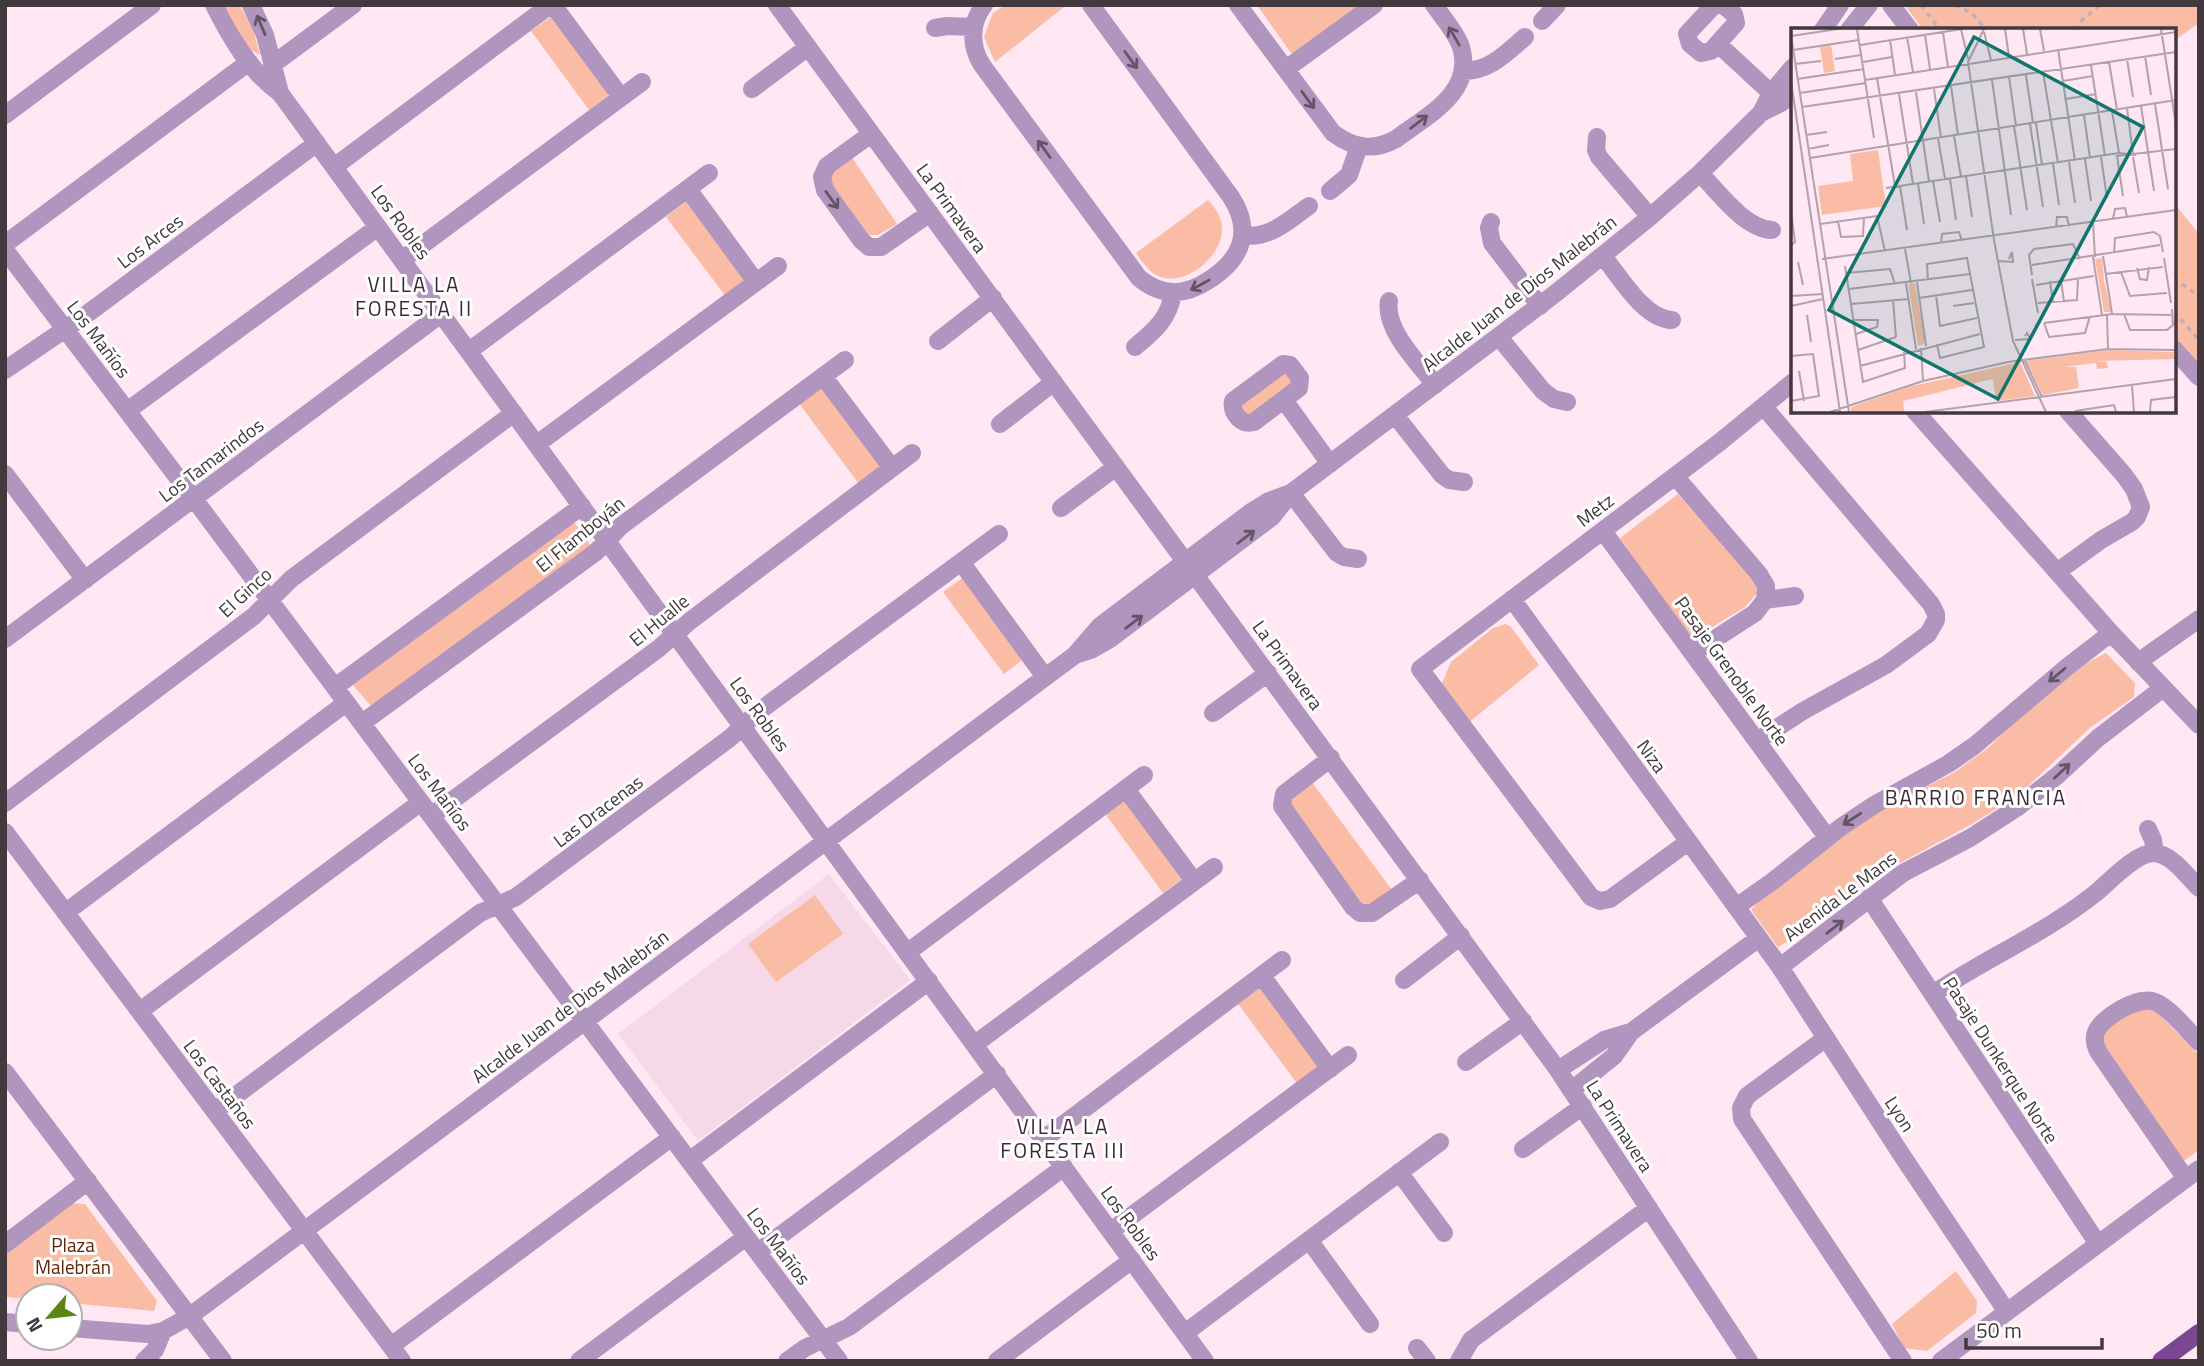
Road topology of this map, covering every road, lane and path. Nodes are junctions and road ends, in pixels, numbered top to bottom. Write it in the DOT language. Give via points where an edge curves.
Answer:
graph roads {
  1 [pos="152,5"];
  2 [pos="214,5"];
  3 [pos="251,5"];
  4 [pos="353,5"];
  5 [pos="551,5"];
  6 [pos="984,5"];
  7 [pos="1091,5"];
  8 [pos="1238,5"];
  9 [pos="1374,5"];
  10 [pos="1434,5"];
  11 [pos="1557,5"];
  12 [pos="1714,5"];
  13 [pos="1723,5"];
  14 [pos="1840,5"];
  15 [pos="1869,5"];
  16 [pos="1891,5"];
  17 [pos="1921,5"];
  18 [pos="1955,5"];
  19 [pos="2100,5"];
  20 [pos="784,8"];
  21 [pos="2092,8"];
  22 [pos="1542,21"];
  23 [pos="974,27"];
  24 [pos="935,28"];
  25 [pos="1824,28"];
  26 [pos="1851,28"];
  27 [pos="1908,28"];
  28 [pos="1938,28"];
  29 [pos="1984,28"];
  30 [pos="2076,28"];
  31 [pos="1525,37"];
  32 [pos="1718,44"];
  33 [pos="808,47"];
  34 [pos="249,62"];
  35 [pos="272,65"];
  36 [pos="1286,69"];
  37 [pos="1791,69"];
  38 [pos="1463,71"];
  39 [pos="642,82"];
  40 [pos="752,89"];
  41 [pos="280,93"];
  42 [pos="1771,93"];
  43 [pos="1791,94"];
  44 [pos="621,97"];
  45 [pos="1761,113"];
  46 [pos="5,115"];
  47 [pos="872,134"];
  48 [pos="1597,136"];
  49 [pos="317,143"];
  50 [pos="1359,146"];
  51 [pos="334,167"];
  52 [pos="709,173"];
  53 [pos="1700,173"];
  54 [pos="688,189"];
  55 [pos="1330,191"];
  56 [pos="1309,206"];
  57 [pos="930,213"];
  58 [pos="1650,218"];
  59 [pos="1491,222"];
  60 [pos="378,227"];
  61 [pos="1772,230"];
  62 [pos="1242,235"];
  63 [pos="5,244"];
  64 [pos="5,250"];
  65 [pos="1603,256"];
  66 [pos="402,260"];
  67 [pos="778,266"];
  68 [pos="2176,279"];
  69 [pos="756,282"];
  70 [pos="1173,293"];
  71 [pos="2199,296"];
  72 [pos="993,298"];
  73 [pos="1389,302"];
  74 [pos="1540,306"];
  75 [pos="441,314"];
  76 [pos="2176,314"];
  77 [pos="1672,320"];
  78 [pos="65,328"];
  79 [pos="1499,337"];
  80 [pos="2199,340"];
  81 [pos="938,341"];
  82 [pos="1135,347"];
  83 [pos="469,351"];
  84 [pos="2176,351"];
  85 [pos="845,360"];
  86 [pos="5,370"];
  87 [pos="822,376"];
  88 [pos="2199,377"];
  89 [pos="1054,382"];
  90 [pos="1791,384"];
  91 [pos="1435,385"];
  92 [pos="1283,400"];
  93 [pos="1567,402"];
  94 [pos="1764,407"];
  95 [pos="127,411"];
  96 [pos="514,413"];
  97 [pos="1917,413"];
  98 [pos="2070,413"];
  99 [pos="1395,415"];
  100 [pos="1000,424"];
  101 [pos="537,444"];
  102 [pos="912,453"];
  103 [pos="1330,464"];
  104 [pos="1116,467"];
  105 [pos="892,468"];
  106 [pos="5,474"];
  107 [pos="1675,476"];
  108 [pos="1464,482"];
  109 [pos="1291,493"];
  110 [pos="194,499"];
  111 [pos="582,506"];
  112 [pos="1061,508"];
  113 [pos="1603,531"];
  114 [pos="999,534"];
  115 [pos="607,541"];
  116 [pos="1358,559"];
  117 [pos="961,562"];
  118 [pos="1191,568"];
  119 [pos="2057,572"];
  120 [pos="85,580"];
  121 [pos="1795,596"];
  122 [pos="1512,599"];
  123 [pos="270,600"];
  124 [pos="1765,600"];
  125 [pos="2199,619"];
  126 [pos="2111,633"];
  127 [pos="675,634"];
  128 [pos="5,639"];
  129 [pos="1693,653"];
  130 [pos="2138,662"];
  131 [pos="1268,673"];
  132 [pos="1045,677"];
  133 [pos="335,687"];
  134 [pos="2162,688"];
  135 [pos="346,703"];
  136 [pos="1213,713"];
  137 [pos="362,723"];
  138 [pos="2199,725"];
  139 [pos="743,726"];
  140 [pos="1757,741"];
  141 [pos="1331,758"];
  142 [pos="1144,775"];
  143 [pos="1126,789"];
  144 [pos="5,803"];
  145 [pos="426,809"];
  146 [pos="2148,829"];
  147 [pos="5,832"];
  148 [pos="1827,837"];
  149 [pos="826,840"];
  150 [pos="1688,842"];
  151 [pos="2155,853"];
  152 [pos="1214,867"];
  153 [pos="1420,880"];
  154 [pos="1194,881"];
  155 [pos="2199,888"];
  156 [pos="1869,898"];
  157 [pos="498,905"];
  158 [pos="1736,907"];
  159 [pos="66,912"];
  160 [pos="1461,936"];
  161 [pos="1759,938"];
  162 [pos="908,952"];
  163 [pos="1282,960"];
  164 [pos="1780,967"];
  165 [pos="1262,976"];
  166 [pos="1404,979"];
  167 [pos="929,981"];
  168 [pos="1933,994"];
  169 [pos="140,1011"];
  170 [pos="585,1021"];
  171 [pos="1522,1021"];
  172 [pos="1631,1032"];
  173 [pos="1826,1038"];
  174 [pos="2199,1042"];
  175 [pos="975,1044"];
  176 [pos="1348,1055"];
  177 [pos="1466,1062"];
  178 [pos="1330,1069"];
  179 [pos="1558,1070"];
  180 [pos="997,1074"];
  181 [pos="6,1076"];
  182 [pos="1572,1090"];
  183 [pos="1583,1106"];
  184 [pos="215,1111"];
  185 [pos="672,1138"];
  186 [pos="1044,1139"];
  187 [pos="1440,1142"];
  188 [pos="1523,1149"];
  189 [pos="689,1161"];
  190 [pos="1065,1167"];
  191 [pos="1399,1172"];
  192 [pos="2192,1174"];
  193 [pos="88,1181"];
  194 [pos="1649,1208"];
  195 [pos="304,1230"];
  196 [pos="1111,1231"];
  197 [pos="1444,1233"];
  198 [pos="746,1237"];
  199 [pos="1309,1240"];
  200 [pos="5,1244"];
  201 [pos="2098,1244"];
  202 [pos="758,1252"];
  203 [pos="1132,1260"];
  204 [pos="2007,1312"];
  205 [pos="190,1316"];
  206 [pos="1370,1324"];
  207 [pos="84,1329"];
  208 [pos="163,1331"];
  209 [pos="1185,1333"];
  210 [pos="2199,1333"];
  211 [pos="822,1339"];
  212 [pos="397,1354"];
  213 [pos="144,1361"];
  214 [pos="223,1361"];
  215 [pos="579,1361"];
  216 [pos="787,1361"];
  217 [pos="839,1361"];
  218 [pos="997,1361"];
  219 [pos="1205,1361"];
  220 [pos="1458,1361"];
  221 [pos="1749,1361"];
  222 [pos="1903,1361"];
  223 [pos="1941,1361"];
  224 [pos="2161,1361"];
  1 -- 46 [label="street"];
  2 -- 34 [label="street, Los Robles"];
  35 -- 3 [label="street, Los Robles, one-way"];
  4 -- 35 [label="street"];
  5 -- 44 [label="street"];
  5 -- 51 [label="street"];
  6 -- 23 [label="street"];
  7 -- 62 [label="street, one-way" via="1231,197 1240,215"];
  8 -- 36 [label="street"];
  9 -- 36 [label="street"];
  38 -- 10 [label="street, one-way" via="1461,47"];
  11 -- 22 [label="street"];
  12 -- 32 [label="street" via="1687,38 1701,53"];
  13 -- 32 [label="street" via="1736,23"];
  14 -- 25 [label="street"];
  15 -- 26 [label="street"];
  16 -- 27 [label="street"];
  17 -- 28 [label="path"];
  18 -- 29 [label="path" via="1972,13"];
  19 -- 21 [label="path"];
  20 -- 33 [label="street, La Primavera"];
  21 -- 30 [label="path"];
  23 -- 24 [label="street"];
  70 -- 23 [label="street, one-way" via="1151,287 1133,271 982,65 974,46"];
  31 -- 38 [label="street" via="1490,65"];
  32 -- 42 [label="street"];
  33 -- 40 [label="street"];
  33 -- 47 [label="street, La Primavera"];
  34 -- 41 [label="street, Los Robles"];
  34 -- 63 [label="street"];
  35 -- 41 [label="street, Los Robles"];
  36 -- 50 [label="street, one-way" via="1333,133"];
  37 -- 42 [label="street, Alcalde Juan de Dios Malebrán"];
  50 -- 38 [label="street, one-way" via="1378,146 1396,139 1453,95"];
  39 -- 44 [label="street"];
  41 -- 49 [label="street, Los Robles"];
  42 -- 45 [label="street, Alcalde Juan de Dios Malebrán"];
  43 -- 45 [label="street, Alcalde Juan de Dios Malebrán"];
  44 -- 66 [label="street"];
  45 -- 53 [label="street, Alcalde Juan de Dios Malebrán"];
  47 -- 57 [label="street, La Primavera"];
  47 -- 57 [label="street, one-way" via="827,166 822,177 825,190 861,240 869,247 881,247"];
  48 -- 58 [label="street" via="1598,157"];
  49 -- 51 [label="street, Los Robles"];
  49 -- 78 [label="street, Los Arces"];
  50 -- 55 [label="street" via="1349,175"];
  51 -- 60 [label="street, Los Robles"];
  52 -- 54 [label="street"];
  53 -- 58 [label="street, Alcalde Juan de Dios Malebrán"];
  53 -- 61 [label="street" via="1748,222"];
  54 -- 69 [label="street"];
  54 -- 83 [label="street"];
  56 -- 62 [label="street" via="1267,234"];
  57 -- 72 [label="street, La Primavera"];
  58 -- 65 [label="street, Alcalde Juan de Dios Malebrán"];
  59 -- 74 [label="street" via="1492,243"];
  60 -- 66 [label="street, Los Robles"];
  60 -- 95 [label="street"];
  62 -- 70 [label="street, one-way" via="1238,252 1224,269 1193,290"];
  64 -- 78 [label="street, Los Mañíos"];
  65 -- 74 [label="street, Alcalde Juan de Dios Malebrán"];
  65 -- 77 [label="street" via="1652,315"];
  66 -- 75 [label="street, Los Robles"];
  67 -- 69 [label="street"];
  68 -- 71 [label="path"];
  69 -- 101 [label="street"];
  70 -- 82 [label="street" via="1165,317"];
  72 -- 81 [label="street"];
  72 -- 89 [label="street, La Primavera"];
  73 -- 91 [label="street" via="1393,329"];
  74 -- 79 [label="street, Alcalde Juan de Dios Malebrán"];
  75 -- 83 [label="street, Los Robles"];
  75 -- 110 [label="street, Los Tamarindos"];
  76 -- 80 [label="path"];
  78 -- 86 [label="street, Los Arces"];
  78 -- 95 [label="street, Los Mañíos"];
  79 -- 91 [label="street, Alcalde Juan de Dios Malebrán"];
  79 -- 93 [label="street" via="1543,391"];
  83 -- 96 [label="street, Los Robles"];
  84 -- 88 [label="street"];
  85 -- 87 [label="street, El Flamboyán"];
  87 -- 105 [label="street"];
  87 -- 115 [label="street, El Flamboyán"];
  89 -- 100 [label="street"];
  89 -- 104 [label="street, La Primavera"];
  90 -- 94 [label="street, Metz"];
  91 -- 99 [label="street, Alcalde Juan de Dios Malebrán"];
  92 -- 103 [label="street"];
  94 -- 107 [label="street, Metz"];
  94 -- 140 [label="street" via="1931,604 1936,620 1928,634 1886,665"];
  95 -- 110 [label="street, Los Mañíos"];
  96 -- 101 [label="street, Los Robles"];
  96 -- 123 [label="street, El Ginco" via="291,579"];
  97 -- 119 [label="street"];
  98 -- 119 [label="street" via="2124,475 2140,501 2140,512"];
  99 -- 103 [label="street, Alcalde Juan de Dios Malebrán"];
  99 -- 108 [label="street" via="1442,475"];
  101 -- 111 [label="street, Los Robles"];
  102 -- 105 [label="street, El Hualle"];
  103 -- 109 [label="street, Alcalde Juan de Dios Malebrán"];
  104 -- 112 [label="street"];
  104 -- 118 [label="street, La Primavera"];
  105 -- 127 [label="street, El Hualle"];
  106 -- 120 [label="street"];
  107 -- 113 [label="street, Metz"];
  107 -- 124 [label="street" via="1759,574 1766,586"];
  109 -- 116 [label="street" via="1337,553"];
  109 -- 118 [label="street, Alcalde Juan de Dios Malebrán" via="1260,506"];
  110 -- 120 [label="street, Los Tamarindos"];
  110 -- 123 [label="street, Los Mañíos"];
  111 -- 115 [label="street, Los Robles"];
  111 -- 133 [label="street, El Flamboyán"];
  113 -- 122 [label="street, Metz"];
  113 -- 129 [label="street, Pasaje Grenoble Norte"];
  114 -- 117 [label="street, Las Dracenas"];
  115 -- 127 [label="street, Los Robles"];
  115 -- 137 [label="street, El Flamboyán"];
  117 -- 132 [label="street"];
  117 -- 139 [label="street, Las Dracenas"];
  118 -- 131 [label="street, La Primavera"];
  118 -- 132 [label="street, Alcalde Juan de Dios Malebrán" via="1100,625 1075,655"];
  119 -- 126 [label="street"];
  120 -- 128 [label="street, Los Tamarindos"];
  121 -- 124 [label="street"];
  122 -- 150 [label="street, Niza"];
  122 -- 150 [label="street, Metz" via="1420,668 1587,894 1600,901 1611,899"];
  123 -- 133 [label="street, Los Mañíos"];
  123 -- 144 [label="street, El Ginco" via="254,617"];
  124 -- 129 [label="street" via="1755,612"];
  125 -- 130 [label="street"];
  126 -- 130 [label="street"];
  126 -- 148 [label="street, one-way" via="1974,746"];
  127 -- 139 [label="street, Los Robles"];
  127 -- 145 [label="street, El Hualle"];
  129 -- 140 [label="street, Pasaje Grenoble Norte"];
  130 -- 134 [label="street"];
  131 -- 136 [label="street"];
  131 -- 141 [label="street, La Primavera"];
  132 -- 149 [label="street, Alcalde Juan de Dios Malebrán"];
  133 -- 135 [label="street, Los Mañíos"];
  134 -- 138 [label="street"];
  156 -- 134 [label="street, Avenida Le Mans, one-way" via="1903,873 2018,807"];
  135 -- 137 [label="street, Los Mañíos"];
  135 -- 159 [label="street"];
  137 -- 145 [label="street, Los Mañíos"];
  139 -- 149 [label="street, Los Robles"];
  139 -- 157 [label="street, Las Dracenas" via="516,897"];
  140 -- 148 [label="street, Pasaje Grenoble Norte"];
  141 -- 153 [label="street, La Primavera"];
  141 -- 153 [label="street" via="1284,794 1282,806 1353,906 1360,913 1372,913"];
  142 -- 143 [label="street"];
  143 -- 154 [label="street"];
  143 -- 162 [label="street"];
  145 -- 157 [label="street, Los Mañíos"];
  145 -- 169 [label="street, El Hualle"];
  146 -- 151 [label="street"];
  147 -- 159 [label="street, Los Castaños"];
  148 -- 158 [label="street"];
  149 -- 162 [label="street, Los Robles"];
  149 -- 170 [label="street, Alcalde Juan de Dios Malebrán"];
  150 -- 158 [label="street, Niza"];
  151 -- 155 [label="street" via="2167,857"];
  151 -- 168 [label="street" via="2140,856 2050,925"];
  152 -- 154 [label="street"];
  153 -- 160 [label="street, La Primavera"];
  154 -- 175 [label="street"];
  164 -- 156 [label="street, Avenida Le Mans, one-way"];
  156 -- 168 [label="street, Pasaje Dunkerque Norte"];
  157 -- 170 [label="street, Los Mañíos"];
  157 -- 184 [label="street, Las Dracenas" via="480,913"];
  158 -- 161 [label="street, Niza"];
  159 -- 169 [label="street, Los Castaños"];
  160 -- 166 [label="street"];
  160 -- 171 [label="street, La Primavera"];
  161 -- 164 [label="street, Lyon"];
  161 -- 172 [label="street, Avenida Le Mans"];
  162 -- 167 [label="street, Los Robles"];
  163 -- 165 [label="street"];
  164 -- 173 [label="street, Lyon"];
  165 -- 178 [label="street"];
  165 -- 186 [label="street"];
  167 -- 175 [label="street, Los Robles"];
  167 -- 189 [label="street"];
  168 -- 201 [label="street, Pasaje Dunkerque Norte"];
  169 -- 184 [label="street, Los Castaños"];
  170 -- 185 [label="street, Los Mañíos"];
  170 -- 195 [label="street, Alcalde Juan de Dios Malebrán"];
  171 -- 177 [label="street"];
  171 -- 179 [label="street, La Primavera"];
  172 -- 179 [label="street, Avenida Le Mans" via="1604,1040"];
  172 -- 182 [label="street, Avenida Le Mans" via="1614,1056"];
  173 -- 204 [label="street, Lyon"];
  173 -- 222 [label="street" via="1747,1096 1741,1108 1745,1124"];
  174 -- 192 [label="street" via="2164,1008 2149,1000 2118,1012 2100,1026 2095,1037 2099,1053"];
  175 -- 180 [label="street, Los Robles"];
  176 -- 178 [label="street"];
  178 -- 196 [label="street"];
  179 -- 182 [label="street, La Primavera"];
  180 -- 186 [label="street, Los Robles"];
  180 -- 202 [label="street"];
  181 -- 193 [label="street"];
  182 -- 183 [label="street, La Primavera"];
  183 -- 188 [label="street"];
  183 -- 194 [label="street, La Primavera"];
  184 -- 195 [label="street, Los Castaños"];
  185 -- 189 [label="street, Los Mañíos"];
  185 -- 212 [label="street"];
  186 -- 190 [label="street, Los Robles"];
  187 -- 191 [label="street"];
  189 -- 198 [label="street, Los Mañíos"];
  190 -- 196 [label="street, Los Robles"];
  190 -- 211 [label="street" via="849,1327"];
  191 -- 197 [label="street"];
  191 -- 199 [label="street"];
  192 -- 201 [label="street"];
  193 -- 200 [label="street"];
  193 -- 205 [label="street"];
  194 -- 220 [label="street" via="1471,1340"];
  194 -- 221 [label="street, La Primavera"];
  195 -- 205 [label="street, Alcalde Juan de Dios Malebrán"];
  195 -- 212 [label="street, Los Castaños"];
  196 -- 203 [label="street, Los Robles"];
  198 -- 202 [label="street, Los Mañíos"];
  198 -- 215 [label="street"];
  199 -- 206 [label="street"];
  199 -- 209 [label="street"];
  201 -- 204 [label="street"];
  202 -- 211 [label="street, Los Mañíos"];
  203 -- 209 [label="street, Los Robles"];
  203 -- 218 [label="street"];
  204 -- 223 [label="street"];
  205 -- 208 [label="street, Alcalde Juan de Dios Malebrán"];
  205 -- 214 [label="street"];
  207 -- 208 [label="street, Alcalde Juan de Dios Malebrán"];
  208 -- 213 [label="street"];
  209 -- 219 [label="street, Los Robles"];
  210 -- 224 [label="main road"];
  211 -- 216 [label="street"];
  211 -- 217 [label="street, Los Mañíos"];
}
